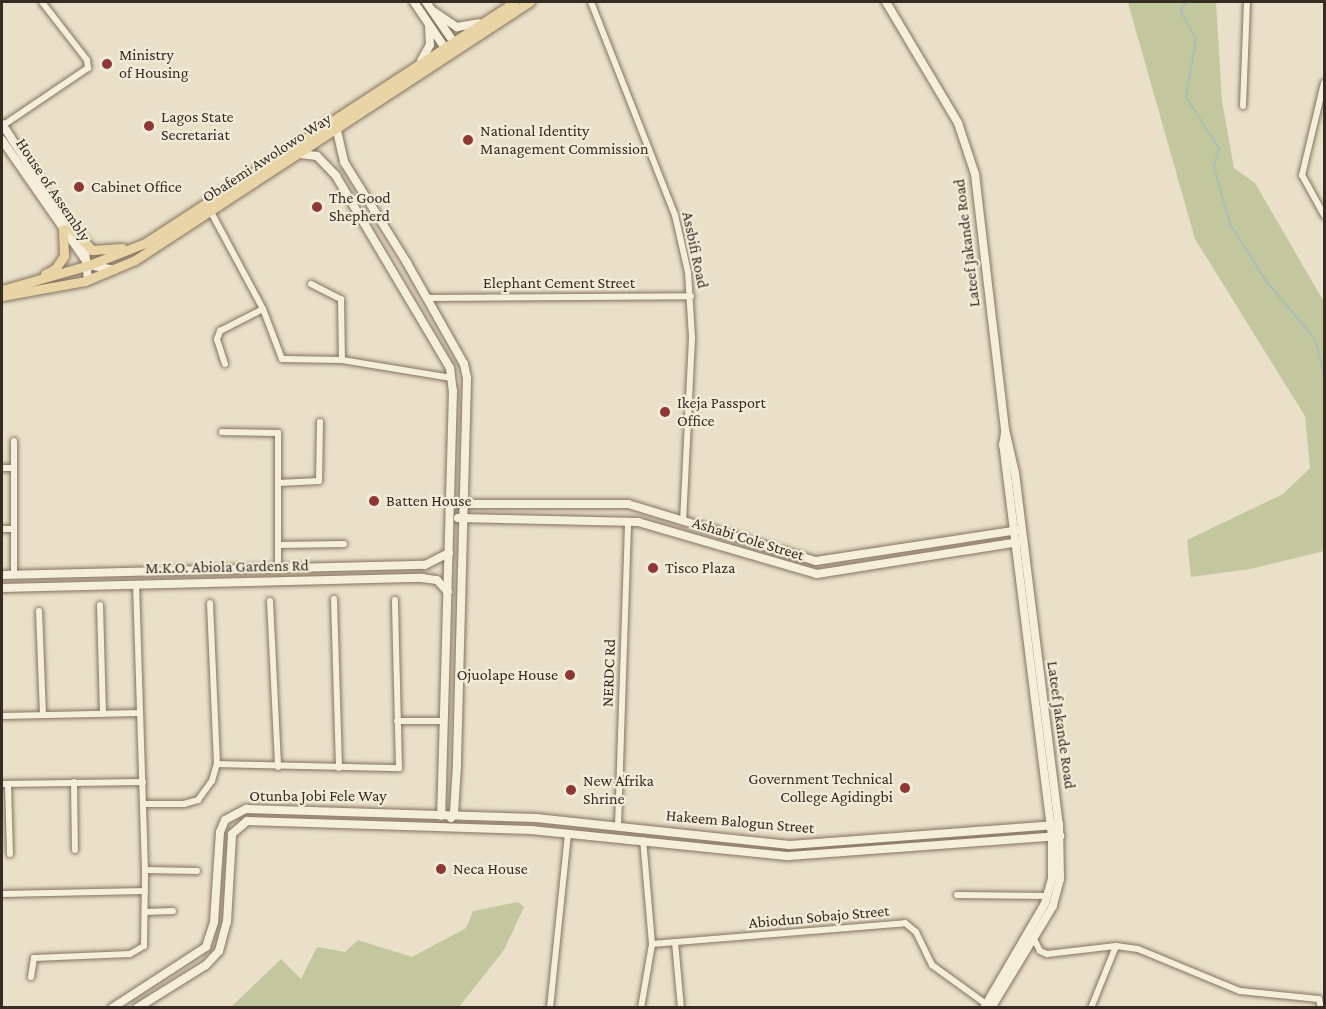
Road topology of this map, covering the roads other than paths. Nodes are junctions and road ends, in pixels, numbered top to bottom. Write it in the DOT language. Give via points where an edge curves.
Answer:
graph roads {
  1 [pos="42,2"];
  2 [pos="414,2"];
  3 [pos="426,2"];
  4 [pos="514,2"];
  5 [pos="530,2"];
  6 [pos="591,2"];
  7 [pos="886,2"];
  8 [pos="1247,2"];
  9 [pos="433,11"];
  10 [pos="485,21"];
  11 [pos="428,22"];
  12 [pos="452,49"];
  13 [pos="418,65"];
  14 [pos="1324,83"];
  15 [pos="1243,106"];
  16 [pos="2,125"];
  17 [pos="337,131"];
  18 [pos="2,140"];
  19 [pos="300,154"];
  20 [pos="358,185"];
  21 [pos="347,193"];
  22 [pos="211,212"];
  23 [pos="1324,215"];
  24 [pos="66,228"];
  25 [pos="145,243"];
  26 [pos="89,265"];
  27 [pos="116,270"];
  28 [pos="88,279"];
  29 [pos="311,284"];
  30 [pos="16,285"];
  31 [pos="2,290"];
  32 [pos="2,296"];
  33 [pos="691,296"];
  34 [pos="426,298"];
  35 [pos="263,309"];
  36 [pos="342,360"];
  37 [pos="225,364"];
  38 [pos="452,378"];
  39 [pos="320,422"];
  40 [pos="222,432"];
  41 [pos="14,441"];
  42 [pos="2,468"];
  43 [pos="14,468"];
  44 [pos="278,483"];
  45 [pos="450,504"];
  46 [pos="464,504"];
  47 [pos="508,504"];
  48 [pos="449,518"];
  49 [pos="463,518"];
  50 [pos="508,518"];
  51 [pos="683,519"];
  52 [pos="628,521"];
  53 [pos="2,529"];
  54 [pos="14,529"];
  55 [pos="1018,530"];
  56 [pos="975,537"];
  57 [pos="1020,542"];
  58 [pos="344,544"];
  59 [pos="278,545"];
  60 [pos="976,550"];
  61 [pos="449,553"];
  62 [pos="278,570"];
  63 [pos="198,571"];
  64 [pos="2,575"];
  65 [pos="14,575"];
  66 [pos="198,583"];
  67 [pos="136,584"];
  68 [pos="2,588"];
  69 [pos="448,592"];
  70 [pos="334,599"];
  71 [pos="395,600"];
  72 [pos="270,601"];
  73 [pos="210,603"];
  74 [pos="100,604"];
  75 [pos="39,611"];
  76 [pos="140,713"];
  77 [pos="104,714"];
  78 [pos="43,715"];
  79 [pos="2,716"];
  80 [pos="397,721"];
  81 [pos="443,721"];
  82 [pos="217,764"];
  83 [pos="441,765"];
  84 [pos="457,765"];
  85 [pos="278,767"];
  86 [pos="339,768"];
  87 [pos="74,782"];
  88 [pos="143,782"];
  89 [pos="5,784"];
  90 [pos="144,804"];
  91 [pos="440,813"];
  92 [pos="454,813"];
  93 [pos="445,825"];
  94 [pos="618,826"];
  95 [pos="1055,826"];
  96 [pos="568,833"];
  97 [pos="946,834"];
  98 [pos="706,836"];
  99 [pos="1056,836"];
  100 [pos="643,840"];
  101 [pos="947,844"];
  102 [pos="704,847"];
  103 [pos="75,850"];
  104 [pos="10,854"];
  105 [pos="145,870"];
  106 [pos="197,871"];
  107 [pos="145,891"];
  108 [pos="2,894"];
  109 [pos="957,895"];
  110 [pos="215,896"];
  111 [pos="1048,896"];
  112 [pos="228,897"];
  113 [pos="173,911"];
  114 [pos="145,912"];
  115 [pos="1034,939"];
  116 [pos="675,942"];
  117 [pos="652,944"];
  118 [pos="1116,946"];
  119 [pos="31,977"];
  120 [pos="987,1006"];
  121 [pos="112,1008"];
  122 [pos="137,1008"];
  123 [pos="550,1008"];
  124 [pos="641,1008"];
  125 [pos="681,1008"];
  126 [pos="1091,1008"];
  127 [pos="1321,1008"];
  1 -- 16 [label="street" via="84,57 88,68"];
  2 -- 11 [label="street"];
  3 -- 9 [label="street"];
  4 -- 10 [label="main road, Obafemi Awolowo Way"];
  5 -- 12 [label="main road, Obafemi Awolowo Way"];
  6 -- 33 [label="street, Assbifi Road" via="675,215"];
  7 -- 55 [label="street, Lateef Jakande Road" via="958,123 971,158 980,200"];
  8 -- 15 [label="street"];
  9 -- 10 [label="street" via="457,27"];
  9 -- 12 [label="street"];
  10 -- 12 [label="main road, Obafemi Awolowo Way"];
  11 -- 12 [label="street"];
  11 -- 13 [label="street" via="431,40"];
  12 -- 13 [label="main road, Obafemi Awolowo Way"];
  12 -- 17 [label="main road, Obafemi Awolowo Way"];
  13 -- 25 [label="main road, Obafemi Awolowo Way"];
  14 -- 23 [label="street" via="1302,175"];
  16 -- 24 [label="street, House of Assembly"];
  17 -- 19 [label="main road, Obafemi Awolowo Way"];
  17 -- 20 [label="street" via="340,151"];
  18 -- 24 [label="street, House of Assembly"];
  19 -- 21 [label="street" via="324,162"];
  19 -- 22 [label="main road, Obafemi Awolowo Way"];
  20 -- 21 [label="street"];
  20 -- 34 [label="street"];
  21 -- 38 [label="street" via="440,350"];
  22 -- 27 [label="main road, Obafemi Awolowo Way"];
  22 -- 35 [label="street"];
  24 -- 25 [label="main road" via="84,244 101,252"];
  24 -- 26 [label="street, House of Assembly"];
  24 -- 30 [label="main road" via="61,263"];
  25 -- 26 [label="main road, Obafemi Awolowo Way"];
  26 -- 27 [label="street"];
  26 -- 28 [label="street"];
  26 -- 30 [label="main road, Obafemi Awolowo Way"];
  27 -- 28 [label="main road, Obafemi Awolowo Way"];
  28 -- 32 [label="main road, Obafemi Awolowo Way"];
  29 -- 36 [label="street" via="341,299"];
  30 -- 31 [label="main road, Obafemi Awolowo Way"];
  33 -- 34 [label="street, Elephant Cement Street"];
  33 -- 51 [label="street, Assbifi Road"];
  34 -- 46 [label="street" via="464,364 467,378"];
  35 -- 36 [label="street" via="282,359"];
  35 -- 37 [label="street" via="220,331 217,339"];
  36 -- 38 [label="street"];
  38 -- 45 [label="street"];
  39 -- 44 [label="street" via="319,482"];
  40 -- 44 [label="street" via="278,433"];
  41 -- 43 [label="street"];
  42 -- 43 [label="street"];
  43 -- 54 [label="street"];
  44 -- 59 [label="street"];
  45 -- 46 [label="street, Ashabi Cole Street"];
  45 -- 48 [label="street"];
  46 -- 47 [label="street, Ashabi Cole Street"];
  46 -- 49 [label="street"];
  47 -- 50 [label="street"];
  47 -- 51 [label="street, Ashabi Cole Street" via="628,504"];
  48 -- 49 [label="street, Ashabi Cole Street"];
  48 -- 61 [label="street"];
  49 -- 50 [label="street, Ashabi Cole Street"];
  49 -- 84 [label="street"];
  50 -- 52 [label="street, Ashabi Cole Street"];
  51 -- 56 [label="street, Ashabi Cole Street" via="816,561"];
  52 -- 60 [label="street, Ashabi Cole Street" via="817,574"];
  52 -- 94 [label="street, NERDC Rd"];
  53 -- 54 [label="street"];
  54 -- 65 [label="street"];
  55 -- 56 [label="street, Ashabi Cole Street"];
  55 -- 57 [label="street, Lateef Jakande Road"];
  56 -- 60 [label="street"];
  57 -- 60 [label="street, Ashabi Cole Street"];
  57 -- 95 [label="street, Lateef Jakande Road"];
  58 -- 59 [label="street"];
  59 -- 62 [label="street"];
  61 -- 62 [label="street, M.K.O. Abiola Gardens Rd" via="425,565"];
  61 -- 69 [label="street"];
  62 -- 63 [label="street, M.K.O. Abiola Gardens Rd"];
  63 -- 65 [label="street, M.K.O. Abiola Gardens Rd"];
  63 -- 66 [label="street"];
  64 -- 65 [label="street, M.K.O. Abiola Gardens Rd"];
  66 -- 67 [label="street, M.K.O. Abiola Gardens Rd"];
  66 -- 69 [label="street, M.K.O. Abiola Gardens Rd" via="422,578 437,580"];
  67 -- 68 [label="street, M.K.O. Abiola Gardens Rd"];
  67 -- 76 [label="street"];
  69 -- 81 [label="street"];
  70 -- 86 [label="street"];
  71 -- 80 [label="street"];
  72 -- 85 [label="street"];
  73 -- 82 [label="street"];
  74 -- 77 [label="street"];
  75 -- 78 [label="street"];
  76 -- 77 [label="street"];
  76 -- 88 [label="street"];
  77 -- 78 [label="street"];
  78 -- 79 [label="street"];
  80 -- 81 [label="street"];
  80 -- 86 [label="street" via="399,768"];
  81 -- 83 [label="street"];
  82 -- 85 [label="street"];
  82 -- 90 [label="street" via="198,800"];
  83 -- 84 [label="street"];
  83 -- 91 [label="street"];
  84 -- 92 [label="street"];
  85 -- 86 [label="street"];
  87 -- 88 [label="street"];
  87 -- 89 [label="street"];
  87 -- 103 [label="street"];
  88 -- 90 [label="street"];
  89 -- 104 [label="street"];
  90 -- 105 [label="street"];
  91 -- 92 [label="street, Otunba Jobi Fele Way"];
  91 -- 93 [label="street"];
  91 -- 110 [label="street, Otunba Jobi Fele Way" via="258,809 233,814 220,832"];
  92 -- 93 [label="street"];
  92 -- 94 [label="street, Hakeem Balogun Street"];
  93 -- 96 [label="street, Hakeem Balogun Street"];
  93 -- 112 [label="street, Otunba Jobi Fele Way" via="247,821 232,834"];
  94 -- 98 [label="street, Hakeem Balogun Street"];
  95 -- 97 [label="street, Hakeem Balogun Street"];
  95 -- 99 [label="street, Lateef Jakande Road"];
  96 -- 100 [label="street, Hakeem Balogun Street"];
  96 -- 123 [label="street"];
  97 -- 98 [label="street, Hakeem Balogun Street" via="808,845"];
  97 -- 101 [label="street"];
  98 -- 102 [label="street"];
  99 -- 101 [label="street, Hakeem Balogun Street"];
  99 -- 111 [label="street, Lateef Jakande Road"];
  99 -- 115 [label="street, Lateef Jakande Road" via="1059,888"];
  100 -- 102 [label="street, Hakeem Balogun Street"];
  100 -- 117 [label="street"];
  101 -- 102 [label="street, Hakeem Balogun Street" via="789,856"];
  105 -- 106 [label="street"];
  105 -- 107 [label="street"];
  107 -- 108 [label="street"];
  107 -- 114 [label="street"];
  109 -- 111 [label="street"];
  110 -- 112 [label="street"];
  110 -- 121 [label="street, Otunba Jobi Fele Way" via="212,937 206,947"];
  111 -- 120 [label="street, Lateef Jakande Road"];
  112 -- 122 [label="street, Otunba Jobi Fele Way" via="219,951 206,965"];
  113 -- 114 [label="street"];
  114 -- 119 [label="street" via="145,941 139,951 34,958"];
  115 -- 118 [label="street" via="1040,951 1047,954"];
  115 -- 120 [label="street, Lateef Jakande Road"];
  116 -- 117 [label="street, Abiodun Sobajo Street"];
  116 -- 120 [label="street, Abiodun Sobajo Street" via="905,923 916,932 932,965"];
  116 -- 125 [label="street"];
  117 -- 124 [label="street"];
  118 -- 126 [label="street"];
  118 -- 127 [label="street" via="1138,949 1240,991 1319,999"];
}
